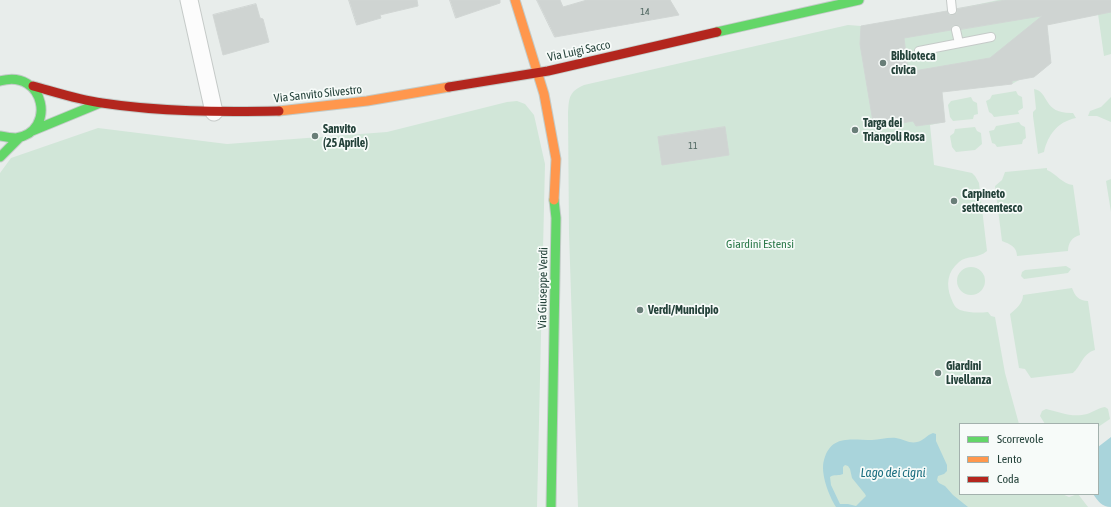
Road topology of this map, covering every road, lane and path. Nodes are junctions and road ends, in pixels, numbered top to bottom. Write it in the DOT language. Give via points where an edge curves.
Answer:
graph roads {
  1 [pos="189,0"];
  2 [pos="515,0"];
  3 [pos="838,0"];
  4 [pos="859,0"];
  5 [pos="952,0"];
  6 [pos="952,10"];
  7 [pos="956,30"];
  8 [pos="990,37"];
  9 [pos="959,43"];
  10 [pos="919,50"];
  11 [pos="536,72"];
  12 [pos="0,81"];
  13 [pos="33,86"];
  14 [pos="100,103"];
  15 [pos="214,112"];
  16 [pos="32,131"];
  17 [pos="0,136"];
  18 [pos="19,138"];
  19 [pos="0,157"];
  20 [pos="551,507"];
  1 -- 15 [label="street"];
  2 -- 11 [label="main road, Via Giuseppe Verdi"];
  3 -- 11 [label="main road, Via Luigi Sacco" via="576,60"];
  4 -- 11 [label="main road, Via Luigi Sacco"];
  5 -- 6 [label="lane"];
  7 -- 9 [label="lane"];
  8 -- 9 [label="lane"];
  9 -- 10 [label="lane"];
  11 -- 15 [label="main road, Via Sanvito Silvestro" via="368,101 283,111"];
  11 -- 20 [label="main road, Via Giuseppe Verdi" via="544,94 556,159"];
  12 -- 13 [label="main road, Via Sanvito Silvestro" via="14,79"];
  13 -- 14 [label="main road, Via Sanvito Silvestro"];
  13 -- 16 [label="main road" via="39,94 42,114"];
  14 -- 15 [label="main road, Via Sanvito Silvestro"];
  14 -- 16 [label="main road, Via Sanvito Silvestro"];
  16 -- 18 [label="main road, Via Sanvito Silvestro"];
  17 -- 18 [label="main road" via="9,139"];
  18 -- 19 [label="main road, Via Sanvito Silvestro"];
}
